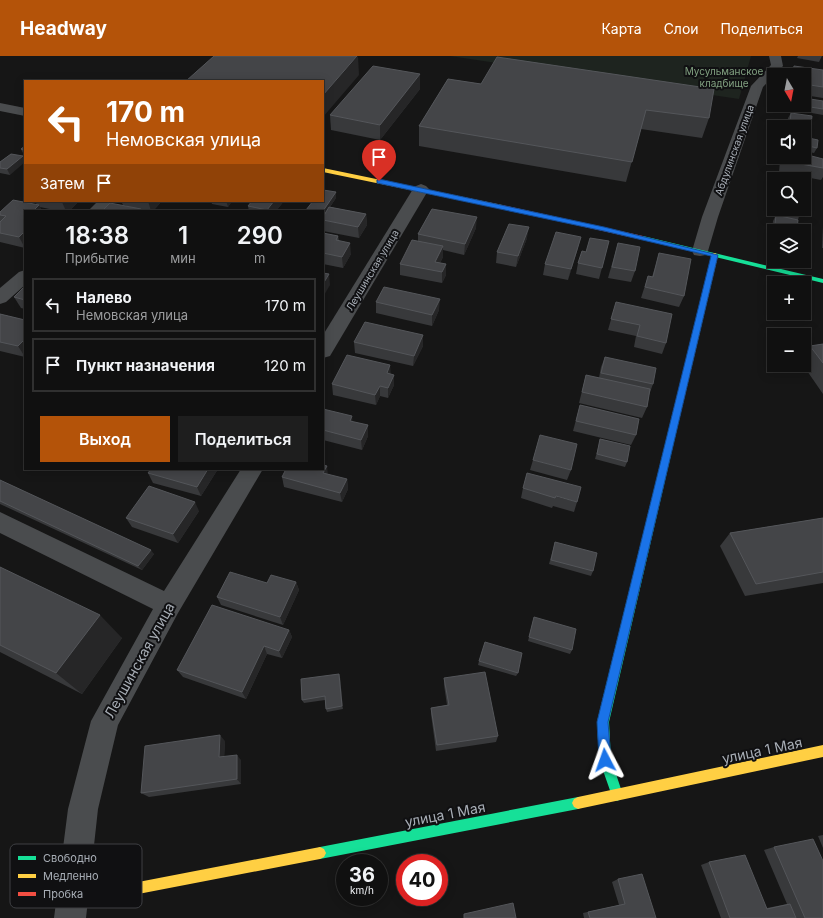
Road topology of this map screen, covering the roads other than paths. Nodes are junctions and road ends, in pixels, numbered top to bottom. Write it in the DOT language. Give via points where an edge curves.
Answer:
graph roads {
  1 [pos="776,61"];
  2 [pos="792,68"];
  3 [pos="0,107"];
  4 [pos="24,112"];
  5 [pos="324,170"];
  6 [pos="421,189"];
  7 [pos="106,202"];
  8 [pos="97,210"];
  9 [pos="700,251"];
  10 [pos="715,255"];
  11 [pos="24,277"];
  12 [pos="823,281"];
  13 [pos="0,298"];
  14 [pos="324,349"];
  15 [pos="251,470"];
  16 [pos="0,522"];
  17 [pos="169,605"];
  18 [pos="823,751"];
  19 [pos="616,795"];
  20 [pos="78,844"];
  21 [pos="142,895"];
  1 -- 2 [label="street"];
  1 -- 9 [label="street, Абдулинская улица" via="757,86"];
  3 -- 4 [label="street"];
  5 -- 6 [label="street"];
  6 -- 9 [label="street"];
  6 -- 14 [label="street, Леушинская улица"];
  7 -- 8 [label="street"];
  9 -- 10 [label="street"];
  10 -- 12 [label="street"];
  10 -- 19 [label="street" via="603,722 605,760"];
  11 -- 13 [label="street"];
  15 -- 17 [label="street, Леушинская улица"];
  16 -- 17 [label="street"];
  17 -- 20 [label="street, Леушинская улица" via="105,722 83,809"];
  18 -- 19 [label="street, улица 1 Мая"];
  19 -- 21 [label="street, улица 1 Мая"];
}
